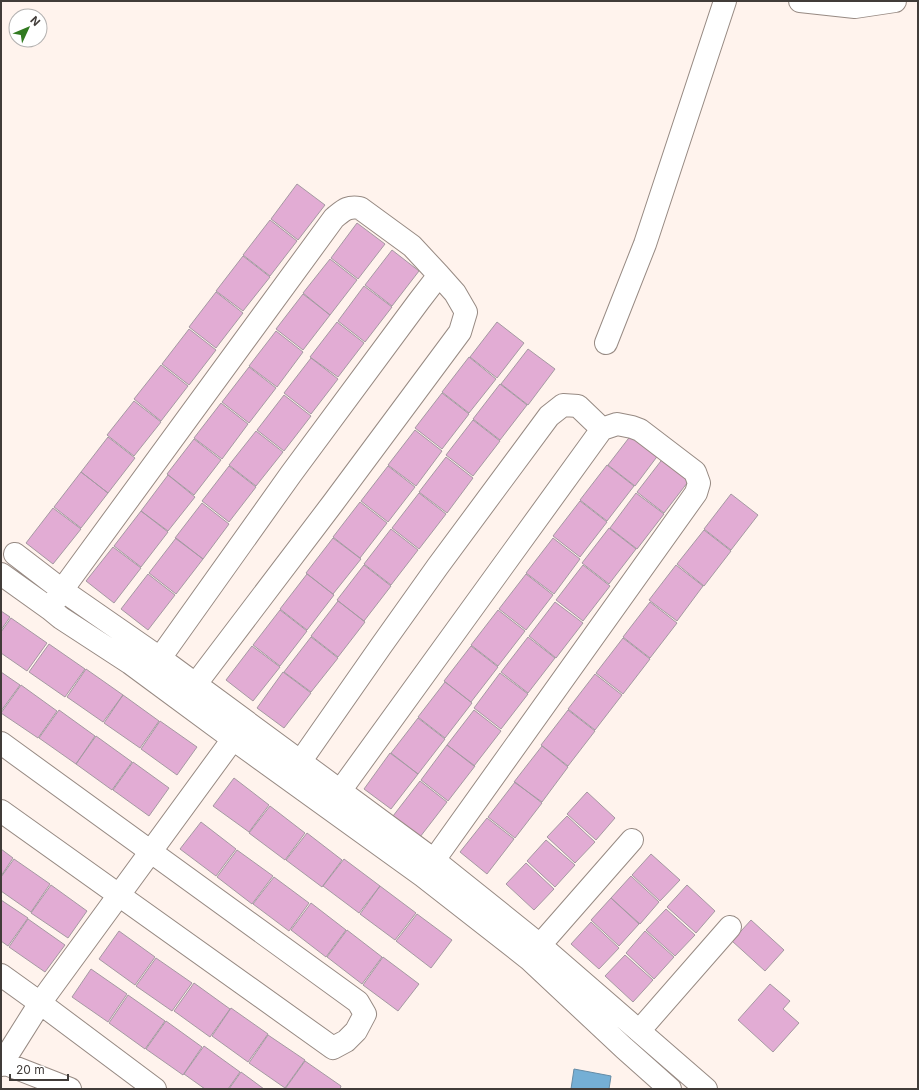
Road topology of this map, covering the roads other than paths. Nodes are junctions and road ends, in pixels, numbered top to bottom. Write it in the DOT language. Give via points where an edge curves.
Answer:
graph roads {
  1 [pos="725,1"];
  2 [pos="800,1"];
  3 [pos="895,1"];
  4 [pos="439,275"];
  5 [pos="606,343"];
  6 [pos="602,429"];
  7 [pos="15,554"];
  8 [pos="1,574"];
  9 [pos="62,590"];
  10 [pos="50,609"];
  11 [pos="160,658"];
  12 [pos="195,684"];
  13 [pos="233,739"];
  14 [pos="1,743"];
  15 [pos="300,762"];
  16 [pos="340,791"];
  17 [pos="1,810"];
  18 [pos="632,840"];
  19 [pos="151,852"];
  20 [pos="434,860"];
  21 [pos="119,896"];
  22 [pos="730,927"];
  23 [pos="540,945"];
  24 [pos="1,975"];
  25 [pos="40,1003"];
  26 [pos="639,1031"];
  27 [pos="1,1063"];
  28 [pos="70,1089"];
  29 [pos="155,1089"];
  30 [pos="670,1089"];
  31 [pos="706,1089"];
  1 -- 5 [label="street" via="645,244"];
  2 -- 3 [label="street" via="855,7"];
  4 -- 9 [label="street" via="412,246 360,208 352,207 334,218"];
  4 -- 11 [label="street" via="291,474"];
  4 -- 12 [label="street" via="466,312 460,332"];
  6 -- 15 [label="street" via="578,406 563,405 549,416 438,566"];
  6 -- 16 [label="street"];
  6 -- 20 [label="street" via="617,424 640,430 695,472 699,483 696,493"];
  7 -- 9 [label="street"];
  8 -- 10 [label="street"];
  9 -- 10 [label="street"];
  9 -- 11 [label="street"];
  10 -- 13 [label="street" via="130,663"];
  11 -- 12 [label="street"];
  12 -- 15 [label="street"];
  13 -- 19 [label="street"];
  13 -- 30 [label="street" via="424,876 529,959"];
  14 -- 19 [label="street"];
  15 -- 16 [label="street"];
  16 -- 20 [label="street"];
  17 -- 21 [label="street"];
  18 -- 23 [label="street"];
  19 -- 21 [label="street"];
  19 -- 21 [label="street" via="358,1002 365,1014 356,1031 346,1041 333,1048"];
  20 -- 23 [label="street"];
  21 -- 25 [label="street"];
  22 -- 26 [label="street"];
  23 -- 26 [label="street"];
  24 -- 25 [label="street"];
  25 -- 27 [label="street"];
  25 -- 29 [label="street"];
  26 -- 31 [label="street"];
  27 -- 28 [label="street"];
}
